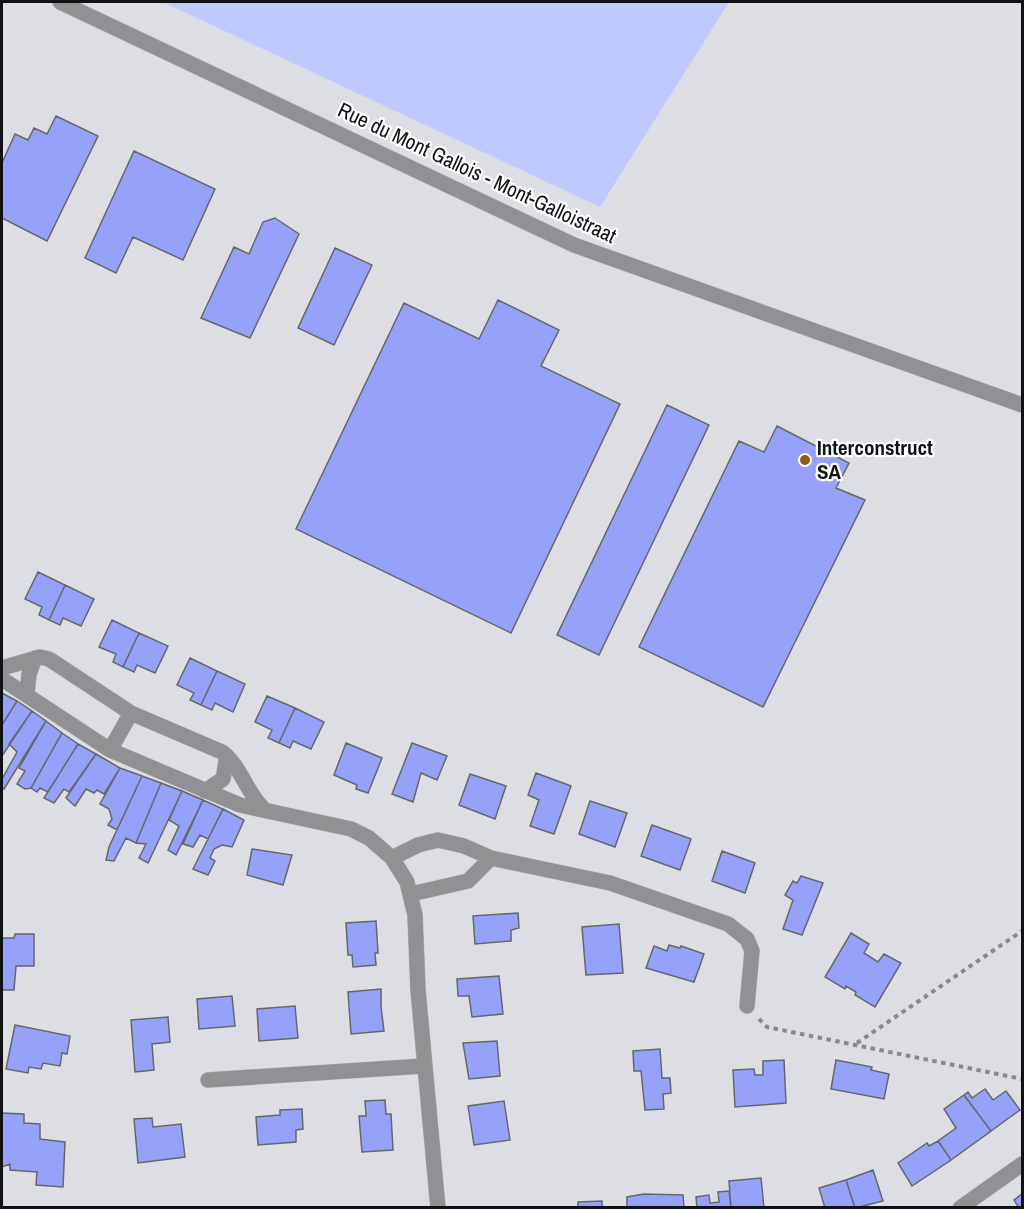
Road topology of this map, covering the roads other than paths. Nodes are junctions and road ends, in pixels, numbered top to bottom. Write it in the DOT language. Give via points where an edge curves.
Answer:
graph roads {
  1 [pos="60,2"];
  2 [pos="1023,405"];
  3 [pos="35,658"];
  4 [pos="2,668"];
  5 [pos="2,679"];
  6 [pos="27,694"];
  7 [pos="131,713"];
  8 [pos="110,750"];
  9 [pos="227,756"];
  10 [pos="205,791"];
  11 [pos="262,807"];
  12 [pos="392,858"];
  13 [pos="491,858"];
  14 [pos="411,894"];
  15 [pos="747,1006"];
  16 [pos="424,1066"];
  17 [pos="208,1080"];
  18 [pos="1023,1164"];
  19 [pos="438,1208"];
  20 [pos="960,1208"];
  1 -- 2 [label="street, Rue du Mont Gallois - Mont-Galloistraat" via="574,245"];
  3 -- 4 [label="street"];
  3 -- 6 [label="street"];
  3 -- 7 [label="street" via="54,661"];
  5 -- 6 [label="street"];
  6 -- 8 [label="street"];
  7 -- 8 [label="street"];
  7 -- 9 [label="street"];
  8 -- 10 [label="street"];
  9 -- 10 [label="street" via="223,779"];
  9 -- 11 [label="street"];
  10 -- 11 [label="street" via="240,805"];
  11 -- 12 [label="street" via="351,829 369,838"];
  12 -- 13 [label="street" via="429,840 464,846"];
  12 -- 14 [label="street"];
  13 -- 14 [label="street" via="468,881"];
  13 -- 15 [label="street" via="610,883 739,930 752,951"];
  14 -- 16 [label="street" via="416,915"];
  16 -- 17 [label="street"];
  16 -- 19 [label="street"];
  18 -- 20 [label="street"];
}
